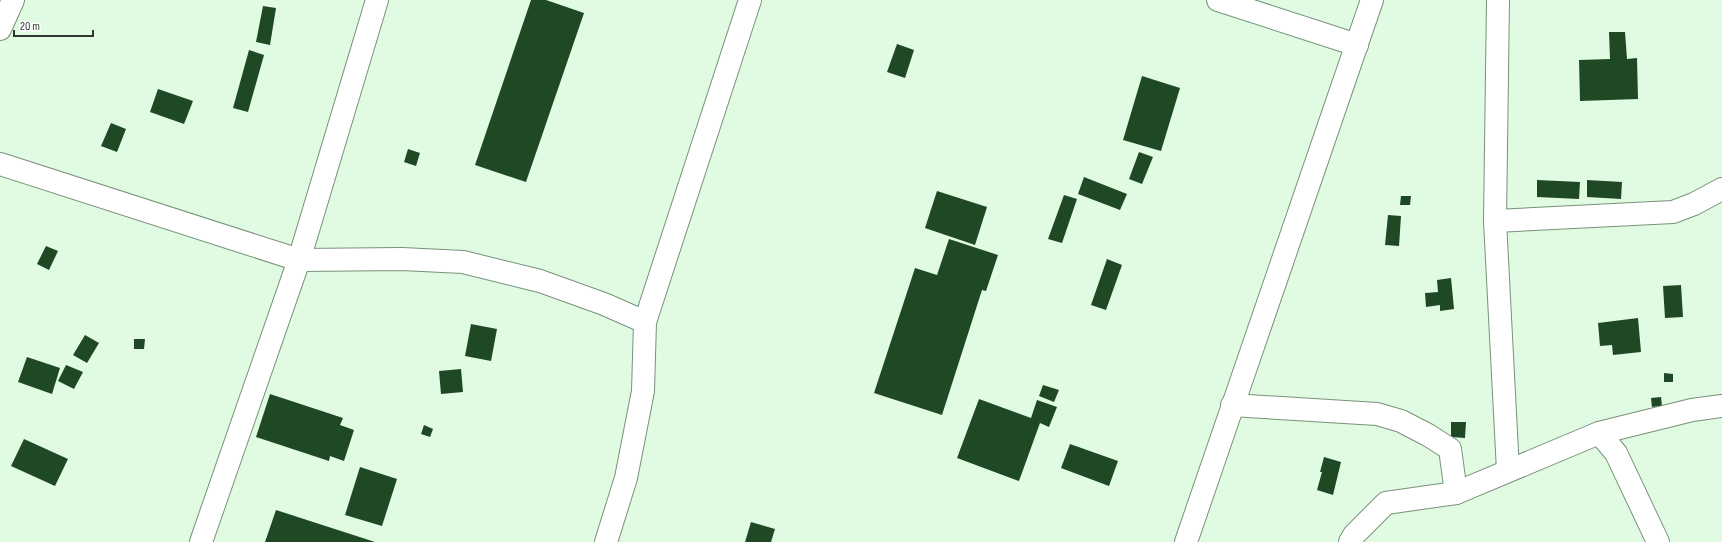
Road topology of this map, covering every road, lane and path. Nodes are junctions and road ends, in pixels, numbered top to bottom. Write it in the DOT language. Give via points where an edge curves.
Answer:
graph roads {
  1 [pos="14,0"];
  2 [pos="377,0"];
  3 [pos="750,0"];
  4 [pos="1218,0"];
  5 [pos="1372,0"];
  6 [pos="1498,0"];
  7 [pos="0,29"];
  8 [pos="1357,45"];
  9 [pos="0,164"];
  10 [pos="1722,189"];
  11 [pos="1495,221"];
  12 [pos="299,260"];
  13 [pos="645,322"];
  14 [pos="1232,405"];
  15 [pos="1722,406"];
  16 [pos="1599,433"];
  17 [pos="1508,471"];
  18 [pos="1456,493"];
  19 [pos="201,542"];
  20 [pos="606,542"];
  21 [pos="1186,542"];
  22 [pos="1350,542"];
  23 [pos="1658,542"];
  1 -- 7 [label="street"];
  2 -- 12 [label="street"];
  3 -- 13 [label="street"];
  4 -- 8 [label="street"];
  5 -- 8 [label="street"];
  6 -- 11 [label="street"];
  8 -- 14 [label="street"];
  9 -- 12 [label="street"];
  10 -- 11 [label="street" via="1673,212"];
  11 -- 17 [label="street"];
  12 -- 13 [label="street" via="402,259 463,262 540,281"];
  12 -- 19 [label="street"];
  13 -- 20 [label="street" via="644,391 626,478"];
  14 -- 18 [label="street" via="1377,414 1401,421 1428,434 1450,449"];
  14 -- 21 [label="street"];
  15 -- 16 [label="street" via="1692,410"];
  16 -- 17 [label="street"];
  16 -- 23 [label="street" via="1616,453"];
  17 -- 18 [label="street"];
  18 -- 22 [label="street" via="1386,503"];
}
